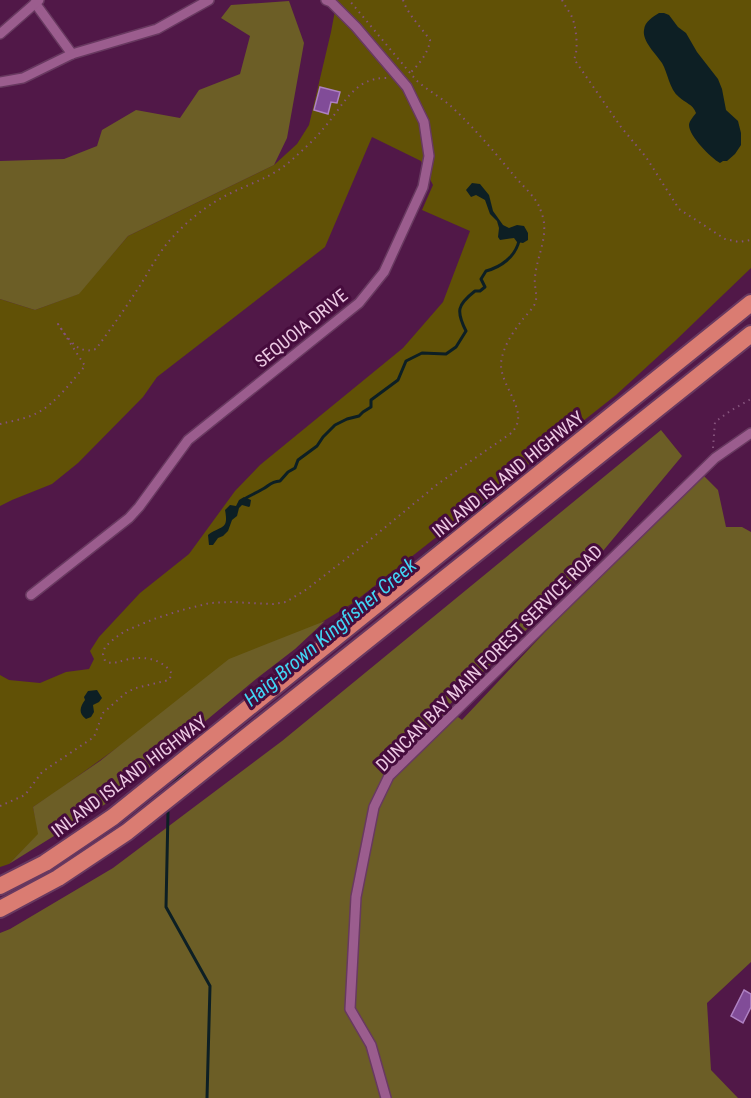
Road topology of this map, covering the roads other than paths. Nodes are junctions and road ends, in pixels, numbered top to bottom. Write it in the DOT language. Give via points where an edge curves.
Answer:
graph roads {
  1 [pos="209,0"];
  2 [pos="326,0"];
  3 [pos="37,2"];
  4 [pos="197,3"];
  5 [pos="0,34"];
  6 [pos="72,54"];
  7 [pos="0,82"];
  8 [pos="751,303"];
  9 [pos="751,334"];
  10 [pos="751,433"];
  11 [pos="31,595"];
  12 [pos="0,886"];
  13 [pos="0,909"];
  14 [pos="386,1098"];
  1 -- 4 [label="street"];
  2 -- 11 [label="street, SEQUOIA DRIVE" via="356,27 407,87 424,122 429,156 423,187 384,272 359,303 188,440 129,518"];
  3 -- 5 [label="street"];
  3 -- 6 [label="street"];
  4 -- 6 [label="street" via="157,29"];
  6 -- 7 [label="street" via="23,78"];
  8 -- 12 [label="highway, INLAND ISLAND HIGHWAY" via="113,817 45,863"];
  9 -- 13 [label="highway" via="127,832 58,878"];
  10 -- 14 [label="street, DUNCAN BAY MAIN FOREST SERVICE ROAD" via="712,460 389,776 374,807 356,897 350,1009 371,1045"];
}
